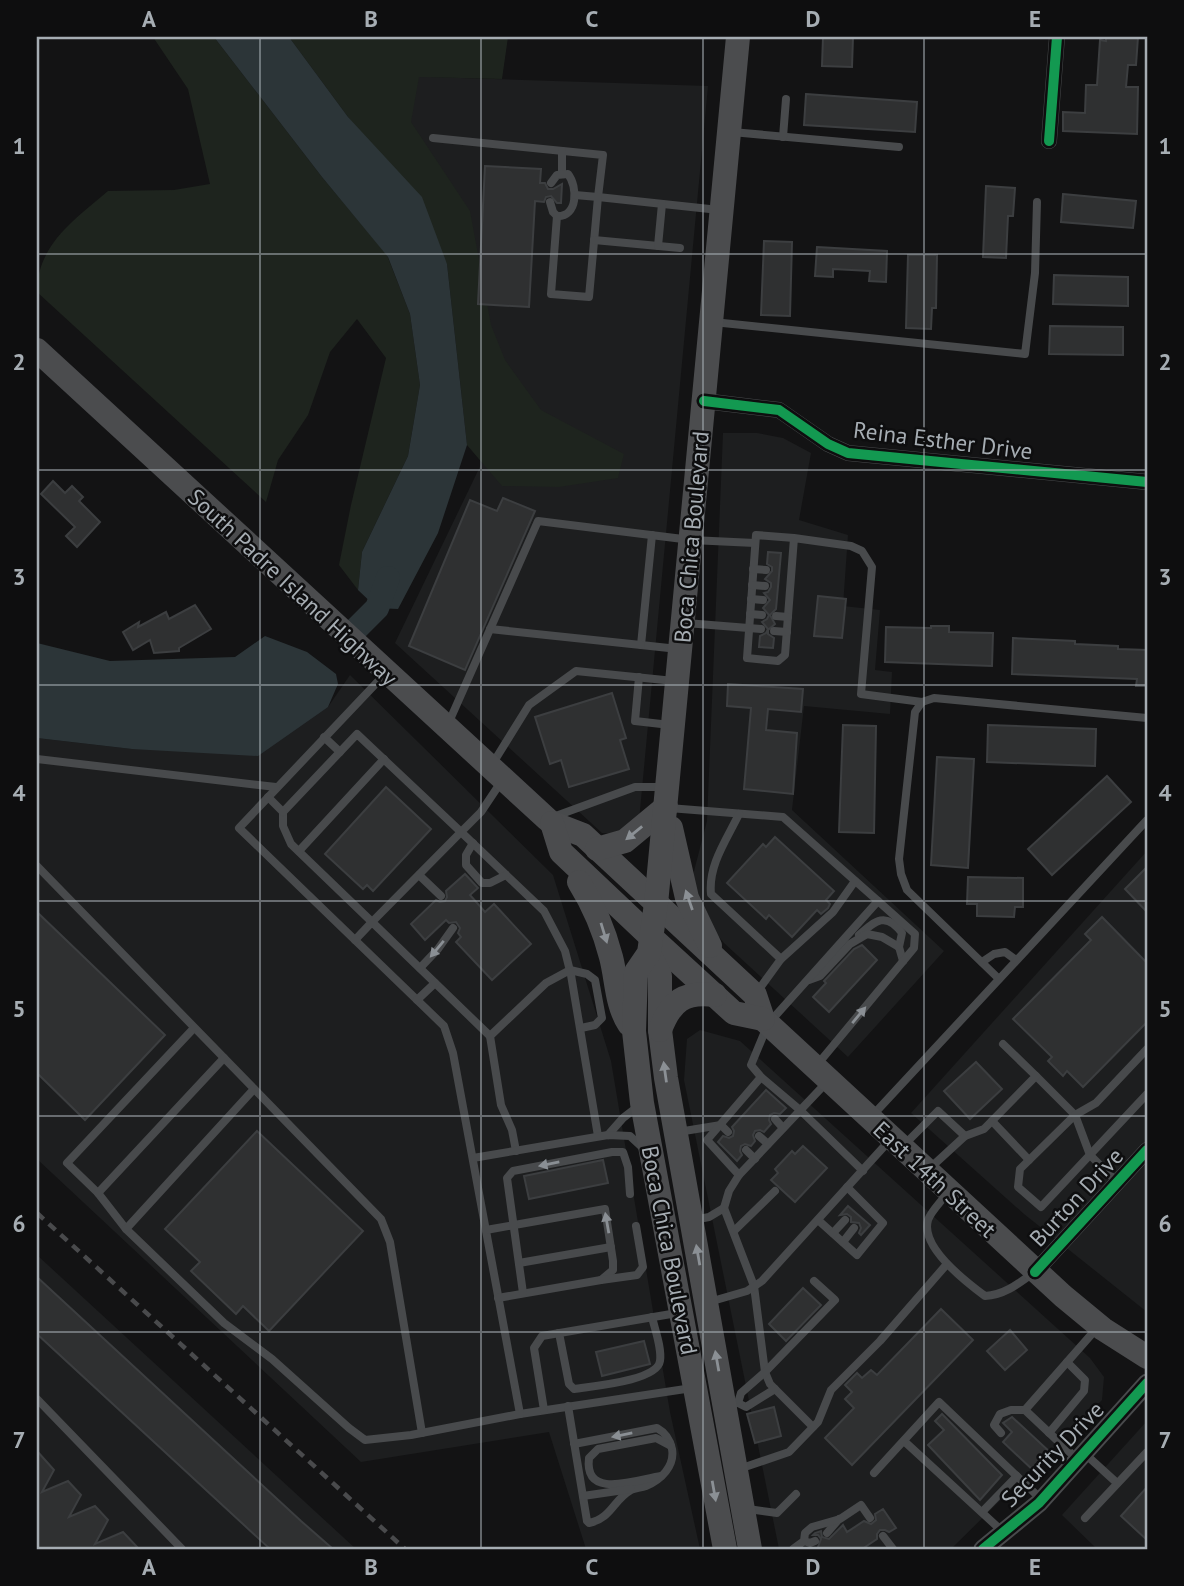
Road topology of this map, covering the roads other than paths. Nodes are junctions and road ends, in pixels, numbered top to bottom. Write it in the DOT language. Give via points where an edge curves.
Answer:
graph roads {
  1 [pos="738,37"];
  2 [pos="1057,37"];
  3 [pos="786,99"];
  4 [pos="729,132"];
  5 [pos="783,137"];
  6 [pos="433,138"];
  7 [pos="1049,141"];
  8 [pos="899,147"];
  9 [pos="562,151"];
  10 [pos="562,173"];
  11 [pos="551,183"];
  12 [pos="575,195"];
  13 [pos="598,197"];
  14 [pos="550,202"];
  15 [pos="1037,202"];
  16 [pos="662,204"];
  17 [pos="722,210"];
  18 [pos="557,216"];
  19 [pos="594,240"];
  20 [pos="658,246"];
  21 [pos="680,248"];
  22 [pos="711,322"];
  23 [pos="37,349"];
  24 [pos="704,401"];
  25 [pos="1147,482"];
  26 [pos="652,535"];
  27 [pos="794,538"];
  28 [pos="691,540"];
  29 [pos="755,543"];
  30 [pos="753,569"];
  31 [pos="766,570"];
  32 [pos="779,571"];
  33 [pos="791,572"];
  34 [pos="752,585"];
  35 [pos="765,586"];
  36 [pos="778,587"];
  37 [pos="790,588"];
  38 [pos="751,599"];
  39 [pos="763,600"];
  40 [pos="777,602"];
  41 [pos="789,603"];
  42 [pos="750,614"];
  43 [pos="762,615"];
  44 [pos="776,616"];
  45 [pos="788,617"];
  46 [pos="683,622"];
  47 [pos="749,628"];
  48 [pos="490,629"];
  49 [pos="761,629"];
  50 [pos="774,631"];
  51 [pos="787,632"];
  52 [pos="641,645"];
  53 [pos="680,649"];
  54 [pos="386,673"];
  55 [pos="639,677"];
  56 [pos="677,681"];
  57 [pos="922,702"];
  58 [pos="1147,718"];
  59 [pos="673,725"];
  60 [pos="446,728"];
  61 [pos="324,737"];
  62 [pos="340,752"];
  63 [pos="37,759"];
  64 [pos="384,759"];
  65 [pos="496,774"];
  66 [pos="276,787"];
  67 [pos="268,797"];
  68 [pos="667,797"];
  69 [pos="284,811"];
  70 [pos="739,814"];
  71 [pos="1147,820"];
  72 [pos="549,821"];
  73 [pos="461,832"];
  74 [pos="472,843"];
  75 [pos="597,849"];
  76 [pos="299,851"];
  77 [pos="561,852"];
  78 [pos="37,866"];
  79 [pos="419,875"];
  80 [pos="506,875"];
  81 [pos="855,881"];
  82 [pos="441,896"];
  83 [pos="878,901"];
  84 [pos="656,904"];
  85 [pos="372,922"];
  86 [pos="453,928"];
  87 [pos="355,940"];
  88 [pos="850,944"];
  89 [pos="650,946"];
  90 [pos="899,947"];
  91 [pos="781,959"];
  92 [pos="1016,960"];
  93 [pos="903,961"];
  94 [pos="719,962"];
  95 [pos="982,962"];
  96 [pos="420,968"];
  97 [pos="569,970"];
  98 [pos="999,979"];
  99 [pos="807,981"];
  100 [pos="435,983"];
  101 [pos="715,995"];
  102 [pos="755,995"];
  103 [pos="417,1000"];
  104 [pos="765,1021"];
  105 [pos="194,1028"];
  106 [pos="581,1028"];
  107 [pos="660,1030"];
  108 [pos="634,1031"];
  109 [pos="490,1036"];
  110 [pos="1003,1044"];
  111 [pos="1147,1049"];
  112 [pos="223,1058"];
  113 [pos="822,1074"];
  114 [pos="1036,1076"];
  115 [pos="761,1077"];
  116 [pos="254,1089"];
  117 [pos="747,1093"];
  118 [pos="1147,1094"];
  119 [pos="755,1101"];
  120 [pos="642,1103"];
  121 [pos="734,1110"];
  122 [pos="800,1110"];
  123 [pos="1075,1115"];
  124 [pos="741,1117"];
  125 [pos="775,1119"];
  126 [pos="870,1119"];
  127 [pos="992,1121"];
  128 [pos="721,1125"];
  129 [pos="783,1128"];
  130 [pos="676,1132"];
  131 [pos="728,1132"];
  132 [pos="608,1135"];
  133 [pos="598,1136"];
  134 [pos="760,1136"];
  135 [pos="965,1136"];
  136 [pos="897,1143"];
  137 [pos="768,1144"];
  138 [pos="746,1150"];
  139 [pos="1147,1150"];
  140 [pos="516,1151"];
  141 [pos="1090,1155"];
  142 [pos="653,1157"];
  143 [pos="472,1158"];
  144 [pos="755,1159"];
  145 [pos="1029,1160"];
  146 [pos="863,1171"];
  147 [pos="927,1171"];
  148 [pos="739,1175"];
  149 [pos="1117,1183"];
  150 [pos="848,1187"];
  151 [pos="775,1191"];
  152 [pos="949,1191"];
  153 [pos="98,1193"];
  154 [pos="630,1194"];
  155 [pos="863,1202"];
  156 [pos="724,1208"];
  157 [pos="854,1211"];
  158 [pos="871,1211"];
  159 [pos="863,1219"];
  160 [pos="818,1220"];
  161 [pos="845,1220"];
  162 [pos="691,1221"];
  163 [pos="514,1225"];
  164 [pos="636,1226"];
  165 [pos="854,1228"];
  166 [pos="126,1229"];
  167 [pos="486,1230"];
  168 [pos="734,1231"];
  169 [pos="833,1233"];
  170 [pos="843,1242"];
  171 [pos="611,1247"];
  172 [pos="519,1263"];
  173 [pos="947,1264"];
  174 [pos="1035,1272"];
  175 [pos="601,1280"];
  176 [pos="814,1281"];
  177 [pos="754,1286"];
  178 [pos="523,1293"];
  179 [pos="498,1298"];
  180 [pos="706,1303"];
  181 [pos="682,1312"];
  182 [pos="652,1317"];
  183 [pos="1099,1325"];
  184 [pos="559,1333"];
  185 [pos="1147,1357"];
  186 [pos="1067,1362"];
  187 [pos="765,1372"];
  188 [pos="1147,1383"];
  189 [pos="696,1387"];
  190 [pos="775,1389"];
  191 [pos="37,1399"];
  192 [pos="731,1404"];
  193 [pos="568,1406"];
  194 [pos="544,1410"];
  195 [pos="1025,1410"];
  196 [pos="520,1414"];
  197 [pos="813,1427"];
  198 [pos="422,1433"];
  199 [pos="1001,1433"];
  200 [pos="1049,1433"];
  201 [pos="904,1441"];
  202 [pos="574,1444"];
  203 [pos="671,1446"];
  204 [pos="1147,1452"];
  205 [pos="1081,1457"];
  206 [pos="736,1469"];
  207 [pos="874,1473"];
  208 [pos="662,1476"];
  209 [pos="1017,1476"];
  210 [pos="1117,1483"];
  211 [pos="631,1489"];
  212 [pos="796,1494"];
  213 [pos="583,1496"];
  214 [pos="1042,1500"];
  215 [pos="743,1509"];
  216 [pos="982,1512"];
  217 [pos="870,1518"];
  218 [pos="1085,1518"];
  219 [pos="840,1519"];
  220 [pos="1004,1532"];
  221 [pos="827,1533"];
  222 [pos="883,1536"];
  223 [pos="804,1541"];
  224 [pos="815,1541"];
  225 [pos="182,1549"];
  226 [pos="724,1549"];
  227 [pos="750,1549"];
  228 [pos="793,1549"];
  229 [pos="893,1549"];
  230 [pos="983,1549"];
  1 -- 4 [label="main road, Boca Chica Boulevard"];
  2 -- 7 [label="street"];
  3 -- 5 [label="lane"];
  4 -- 5 [label="lane"];
  4 -- 17 [label="main road, Boca Chica Boulevard"];
  5 -- 8 [label="lane"];
  6 -- 9 [label="lane"];
  9 -- 10 [label="lane"];
  9 -- 13 [label="lane" via="603,155"];
  10 -- 11 [label="lane"];
  10 -- 12 [label="lane" via="571,178"];
  12 -- 13 [label="lane"];
  12 -- 18 [label="lane" via="569,212"];
  13 -- 16 [label="lane"];
  13 -- 19 [label="lane"];
  14 -- 18 [label="lane"];
  15 -- 22 [label="lane" via="1035,273 1025,354"];
  16 -- 17 [label="lane"];
  16 -- 20 [label="lane"];
  17 -- 22 [label="main road, Boca Chica Boulevard"];
  18 -- 19 [label="lane" via="551,294 589,297"];
  19 -- 20 [label="lane"];
  20 -- 21 [label="lane"];
  22 -- 24 [label="main road, Boca Chica Boulevard"];
  23 -- 54 [label="main road, South Padre Island Highway"];
  24 -- 25 [label="street, Reina Esther Drive" via="779,410 848,453"];
  24 -- 28 [label="main road, Boca Chica Boulevard"];
  26 -- 28 [label="lane"];
  26 -- 48 [label="lane" via="538,521"];
  26 -- 52 [label="lane"];
  27 -- 29 [label="lane" via="756,535"];
  27 -- 33 [label="lane"];
  27 -- 57 [label="lane" via="862,551 872,568 861,694"];
  28 -- 29 [label="lane"];
  28 -- 46 [label="main road, Boca Chica Boulevard"];
  29 -- 30 [label="lane"];
  30 -- 31 [label="lane"];
  30 -- 34 [label="lane"];
  32 -- 33 [label="lane"];
  33 -- 37 [label="lane"];
  34 -- 35 [label="lane"];
  34 -- 38 [label="lane"];
  36 -- 37 [label="lane"];
  37 -- 41 [label="lane"];
  38 -- 39 [label="lane"];
  38 -- 42 [label="lane"];
  40 -- 41 [label="lane"];
  41 -- 45 [label="lane"];
  42 -- 43 [label="lane"];
  42 -- 47 [label="lane"];
  44 -- 45 [label="lane"];
  45 -- 51 [label="lane"];
  46 -- 47 [label="lane"];
  46 -- 53 [label="main road, Boca Chica Boulevard"];
  47 -- 49 [label="lane"];
  47 -- 51 [label="lane" via="747,658 778,661 785,655"];
  48 -- 52 [label="lane"];
  48 -- 60 [label="lane"];
  50 -- 51 [label="lane"];
  52 -- 53 [label="lane"];
  53 -- 56 [label="main road, Boca Chica Boulevard"];
  54 -- 60 [label="main road, South Padre Island Highway"];
  54 -- 61 [label="lane"];
  55 -- 56 [label="lane"];
  55 -- 59 [label="lane" via="635,721"];
  55 -- 65 [label="lane" via="576,671 529,705"];
  56 -- 59 [label="main road, Boca Chica Boulevard"];
  57 -- 58 [label="lane" via="934,698"];
  57 -- 95 [label="lane" via="915,712 901,874 907,890"];
  59 -- 68 [label="main road, Boca Chica Boulevard"];
  60 -- 65 [label="main road, South Padre Island Highway"];
  61 -- 62 [label="lane"];
  61 -- 66 [label="lane"];
  62 -- 64 [label="lane" via="357,734"];
  62 -- 69 [label="lane"];
  63 -- 66 [label="lane"];
  64 -- 73 [label="lane"];
  64 -- 76 [label="lane"];
  65 -- 72 [label="main road, South Padre Island Highway"];
  65 -- 73 [label="lane" via="481,812"];
  66 -- 67 [label="lane"];
  67 -- 69 [label="lane"];
  67 -- 87 [label="lane" via="239,828"];
  68 -- 70 [label="lane"];
  68 -- 72 [label="lane" via="635,787"];
  68 -- 75 [label="main road, one-way" via="625,841"];
  68 -- 84 [label="main road, Boca Chica Boulevard"];
  94 -- 68 [label="main road, one-way" via="687,898"];
  69 -- 76 [label="lane" via="283,826"];
  70 -- 81 [label="lane" via="783,817"];
  70 -- 91 [label="lane" via="713,868 711,894"];
  71 -- 92 [label="lane"];
  72 -- 75 [label="main road, South Padre Island Highway" via="583,835"];
  72 -- 77 [label="main road"];
  73 -- 74 [label="lane"];
  73 -- 79 [label="lane"];
  74 -- 80 [label="lane"];
  74 -- 80 [label="lane" via="466,865 482,883"];
  75 -- 84 [label="main road, South Padre Island Highway"];
  76 -- 85 [label="lane"];
  77 -- 89 [label="main road"];
  77 -- 108 [label="main road, one-way" via="595,906 621,1012"];
  78 -- 105 [label="lane"];
  79 -- 82 [label="lane"];
  79 -- 85 [label="lane"];
  80 -- 97 [label="lane" via="544,911 565,951"];
  81 -- 83 [label="lane"];
  81 -- 91 [label="lane" via="833,912"];
  83 -- 93 [label="lane" via="915,934 914,948"];
  83 -- 99 [label="lane"];
  84 -- 89 [label="main road, Boca Chica Boulevard"];
  84 -- 94 [label="main road, East 14th Street"];
  85 -- 87 [label="lane"];
  85 -- 96 [label="lane"];
  86 -- 96 [label="lane, one-way"];
  87 -- 103 [label="lane"];
  88 -- 90 [label="lane" via="874,934"];
  88 -- 90 [label="lane" via="879,920 891,922 902,933"];
  88 -- 99 [label="lane" via="820,976"];
  89 -- 101 [label="main road, East 14th Street"];
  89 -- 107 [label="main road, Boca Chica Boulevard" via="660,976"];
  89 -- 108 [label="main road, Boca Chica Boulevard" via="636,972"];
  90 -- 93 [label="lane"];
  91 -- 102 [label="lane"];
  92 -- 95 [label="lane" via="1005,952"];
  92 -- 98 [label="lane"];
  113 -- 93 [label="lane, one-way"];
  94 -- 102 [label="main road, East 14th Street"];
  95 -- 98 [label="lane"];
  96 -- 100 [label="lane"];
  97 -- 106 [label="lane"];
  97 -- 106 [label="lane" via="595,980 601,1004 602,1018"];
  97 -- 109 [label="lane" via="546,983"];
  98 -- 126 [label="lane"];
  99 -- 104 [label="lane"];
  100 -- 103 [label="lane"];
  100 -- 109 [label="lane"];
  101 -- 104 [label="main road, East 14th Street" via="734,1013"];
  101 -- 107 [label="main road" via="701,993 678,1000 667,1011"];
  102 -- 104 [label="main road, East 14th Street"];
  103 -- 143 [label="lane" via="444,1026"];
  104 -- 113 [label="main road, East 14th Street"];
  104 -- 115 [label="lane" via="751,1065"];
  105 -- 112 [label="lane"];
  105 -- 153 [label="lane" via="67,1163"];
  106 -- 133 [label="lane"];
  130 -- 107 [label="main road, Boca Chica Boulevard, one-way"];
  108 -- 120 [label="main road, Boca Chica Boulevard"];
  109 -- 140 [label="lane" via="501,1105"];
  110 -- 114 [label="lane"];
  111 -- 123 [label="lane" via="1096,1103"];
  112 -- 116 [label="lane"];
  112 -- 153 [label="lane"];
  113 -- 122 [label="lane"];
  113 -- 126 [label="main road, East 14th Street"];
  114 -- 123 [label="lane"];
  114 -- 127 [label="lane"];
  115 -- 117 [label="lane"];
  115 -- 122 [label="lane"];
  116 -- 166 [label="lane"];
  116 -- 198 [label="lane" via="381,1219 390,1242"];
  117 -- 119 [label="lane"];
  117 -- 121 [label="lane"];
  118 -- 141 [label="lane"];
  120 -- 132 [label="lane"];
  120 -- 142 [label="main road, Boca Chica Boulevard"];
  121 -- 124 [label="lane"];
  121 -- 128 [label="lane"];
  122 -- 129 [label="lane"];
  122 -- 146 [label="lane"];
  123 -- 141 [label="lane"];
  123 -- 145 [label="lane"];
  125 -- 129 [label="lane"];
  126 -- 136 [label="main road, East 14th Street"];
  127 -- 135 [label="lane"];
  127 -- 145 [label="lane"];
  128 -- 130 [label="lane"];
  128 -- 131 [label="lane"];
  128 -- 148 [label="lane" via="707,1140"];
  129 -- 137 [label="lane"];
  130 -- 162 [label="main road, Boca Chica Boulevard"];
  132 -- 133 [label="lane"];
  132 -- 142 [label="lane" via="629,1136"];
  133 -- 140 [label="lane"];
  134 -- 137 [label="lane"];
  135 -- 136 [label="lane" via="938,1111"];
  135 -- 147 [label="lane"];
  136 -- 146 [label="lane"];
  136 -- 147 [label="main road, East 14th Street"];
  137 -- 144 [label="lane"];
  138 -- 144 [label="lane"];
  139 -- 149 [label="street, Burton Drive"];
  140 -- 143 [label="lane"];
  141 -- 145 [label="lane" via="1041,1207 1018,1186 1020,1169"];
  141 -- 149 [label="lane"];
  142 -- 181 [label="main road, Boca Chica Boulevard"];
  143 -- 167 [label="lane"];
  144 -- 148 [label="lane"];
  146 -- 150 [label="lane"];
  147 -- 152 [label="main road, East 14th Street"];
  148 -- 156 [label="lane"];
  149 -- 174 [label="street, Burton Drive"];
  150 -- 155 [label="lane"];
  150 -- 160 [label="lane"];
  151 -- 168 [label="lane"];
  152 -- 173 [label="lane" via="928,1219 928,1234"];
  152 -- 174 [label="main road, East 14th Street"];
  153 -- 166 [label="lane"];
  154 -- 163 [label="lane, one-way" via="622,1152 513,1171 507,1178"];
  155 -- 157 [label="lane"];
  155 -- 158 [label="lane"];
  156 -- 162 [label="lane"];
  156 -- 168 [label="lane"];
  158 -- 159 [label="lane"];
  158 -- 170 [label="lane" via="883,1223 857,1255"];
  160 -- 169 [label="lane"];
  160 -- 177 [label="lane"];
  161 -- 169 [label="lane"];
  180 -- 162 [label="main road, Boca Chica Boulevard, one-way"];
  163 -- 167 [label="lane"];
  171 -- 163 [label="lane, one-way" via="605,1209"];
  163 -- 172 [label="lane"];
  164 -- 175 [label="lane" via="643,1267 637,1275"];
  165 -- 170 [label="lane"];
  166 -- 198 [label="lane" via="224,1323 365,1440"];
  167 -- 179 [label="lane"];
  168 -- 177 [label="lane"];
  169 -- 170 [label="lane"];
  171 -- 172 [label="lane"];
  171 -- 175 [label="lane" via="612,1270"];
  172 -- 178 [label="lane"];
  173 -- 174 [label="lane" via="985,1296 1012,1288"];
  173 -- 197 [label="lane" via="831,1390"];
  174 -- 183 [label="main road, East 14th Street"];
  175 -- 178 [label="lane"];
  176 -- 187 [label="lane" via="835,1300"];
  177 -- 180 [label="lane"];
  177 -- 187 [label="lane"];
  178 -- 179 [label="lane"];
  179 -- 196 [label="lane"];
  192 -- 180 [label="main road, Boca Chica Boulevard, one-way"];
  181 -- 182 [label="lane"];
  181 -- 189 [label="main road, Boca Chica Boulevard"];
  182 -- 184 [label="lane"];
  182 -- 184 [label="lane" via="660,1360 657,1368 646,1376 574,1389 569,1384"];
  183 -- 185 [label="main road, East 14th Street"];
  183 -- 186 [label="lane"];
  184 -- 194 [label="lane" via="542,1336 534,1348"];
  186 -- 195 [label="lane"];
  186 -- 200 [label="lane" via="1085,1380 1084,1391"];
  187 -- 190 [label="lane"];
  187 -- 192 [label="lane"];
  188 -- 205 [label="street, Security Drive"];
  189 -- 193 [label="lane"];
  189 -- 226 [label="main road, Boca Chica Boulevard, one-way"];
  190 -- 192 [label="lane" via="746,1407"];
  190 -- 197 [label="lane"];
  191 -- 225 [label="lane"];
  192 -- 206 [label="main road, Boca Chica Boulevard"];
  193 -- 194 [label="lane"];
  193 -- 202 [label="lane"];
  194 -- 196 [label="lane"];
  195 -- 199 [label="lane" via="1000,1414 994,1425"];
  195 -- 200 [label="lane"];
  196 -- 198 [label="lane"];
  197 -- 206 [label="lane" via="789,1452"];
  200 -- 205 [label="lane"];
  201 -- 207 [label="lane"];
  201 -- 209 [label="lane" via="939,1402"];
  201 -- 216 [label="lane"];
  203 -- 202 [label="lane, one-way" via="657,1428"];
  202 -- 213 [label="lane"];
  203 -- 208 [label="lane" via="672,1463"];
  203 -- 208 [label="lane" via="656,1438 598,1448 589,1458 590,1474 602,1485"];
  204 -- 210 [label="lane"];
  205 -- 210 [label="lane"];
  205 -- 214 [label="street, Security Drive"];
  206 -- 215 [label="main road, Boca Chica Boulevard"];
  208 -- 211 [label="lane"];
  209 -- 214 [label="lane"];
  209 -- 216 [label="lane"];
  210 -- 218 [label="lane"];
  211 -- 213 [label="lane"];
  211 -- 213 [label="lane" via="601,1520 589,1522"];
  212 -- 215 [label="lane" via="778,1513"];
  214 -- 220 [label="street, Security Drive"];
  215 -- 227 [label="main road, Boca Chica Boulevard"];
  216 -- 220 [label="lane"];
  217 -- 219 [label="lane" via="861,1505"];
  219 -- 221 [label="lane"];
  219 -- 223 [label="lane" via="812,1527"];
  220 -- 230 [label="street, Security Drive"];
  222 -- 229 [label="lane"];
  223 -- 224 [label="lane"];
  223 -- 228 [label="lane"];
}
